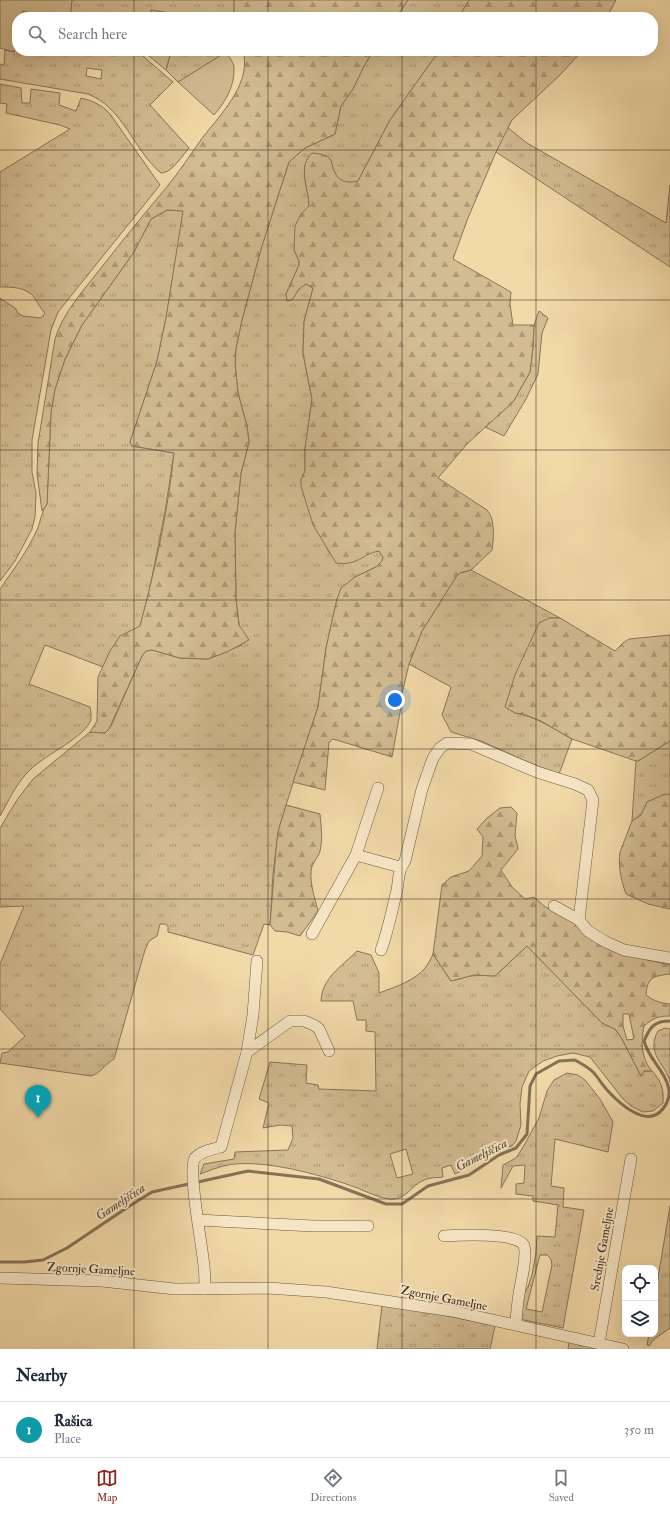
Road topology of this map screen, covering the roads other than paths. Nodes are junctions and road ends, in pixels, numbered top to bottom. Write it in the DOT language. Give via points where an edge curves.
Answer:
graph roads {
  1 [pos="378,788"];
  2 [pos="356,855"];
  3 [pos="400,868"];
  4 [pos="554,906"];
  5 [pos="579,920"];
  6 [pos="312,934"];
  7 [pos="381,950"];
  8 [pos="670,958"];
  9 [pos="257,962"];
  10 [pos="329,1051"];
  11 [pos="247,1052"];
  12 [pos="630,1159"];
  13 [pos="198,1220"];
  14 [pos="368,1226"];
  15 [pos="444,1236"];
  16 [pos="0,1278"];
  17 [pos="205,1289"];
  18 [pos="516,1325"];
  19 [pos="599,1343"];
  20 [pos="623,1349"];
  1 -- 2 [label="street"];
  2 -- 3 [label="street"];
  2 -- 6 [label="street"];
  3 -- 5 [label="street" via="405,860 422,790 433,758 447,743 471,744 588,790 593,800"];
  3 -- 7 [label="street" via="387,935"];
  4 -- 5 [label="street"];
  5 -- 8 [label="street" via="588,931 624,950"];
  9 -- 11 [label="street" via="254,1015"];
  10 -- 11 [label="street" via="314,1024 290,1021"];
  11 -- 13 [label="street" via="221,1147 202,1152 192,1164"];
  12 -- 19 [label="street, Srednje Gameljne"];
  13 -- 14 [label="street"];
  13 -- 17 [label="street"];
  15 -- 18 [label="street" via="511,1237 519,1240 524,1246"];
  16 -- 17 [label="street, Zgornje Gameljne" via="83,1280 163,1288"];
  17 -- 18 [label="street, Zgornje Gameljne" via="268,1288 326,1292 452,1311"];
  18 -- 19 [label="street"];
  19 -- 20 [label="street"];
}
